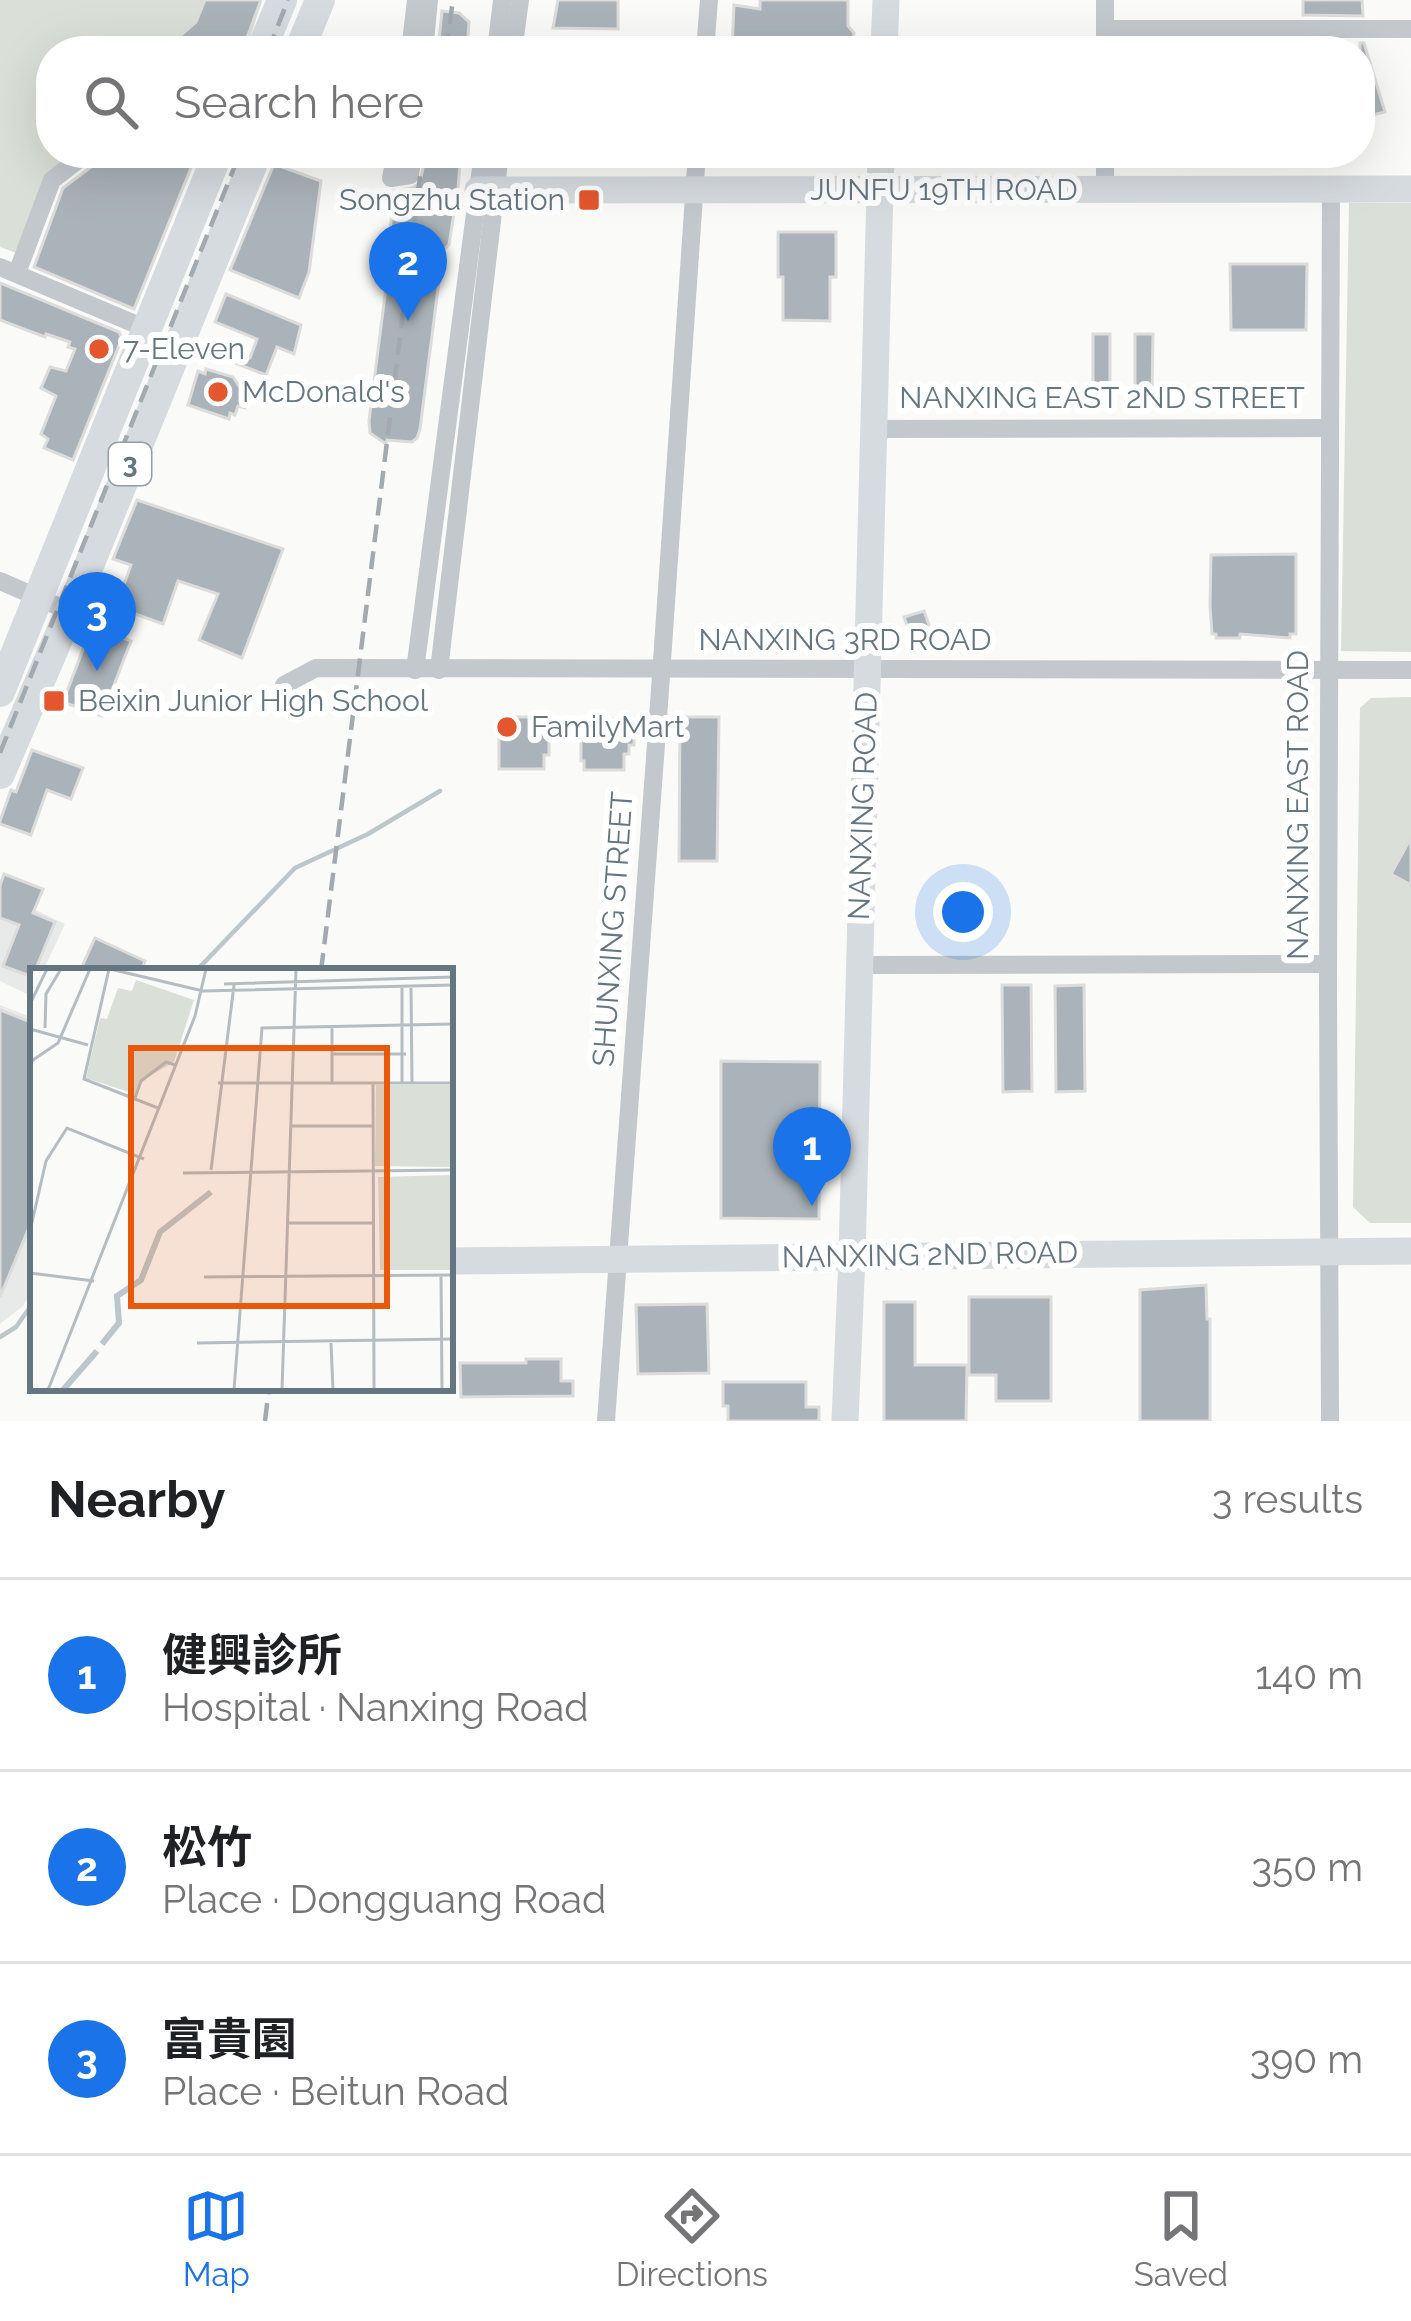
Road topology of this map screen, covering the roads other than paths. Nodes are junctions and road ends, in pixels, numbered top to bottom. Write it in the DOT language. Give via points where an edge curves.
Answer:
graph roads {
  1 [pos="282,0"];
  2 [pos="320,0"];
  3 [pos="416,0"];
  4 [pos="430,0"];
  5 [pos="502,0"];
  6 [pos="520,0"];
  7 [pos="709,0"];
  8 [pos="886,0"];
  9 [pos="1105,0"];
  10 [pos="1105,29"];
  11 [pos="1411,29"];
  12 [pos="267,36"];
  13 [pos="305,36"];
  14 [pos="412,36"];
  15 [pos="426,36"];
  16 [pos="498,36"];
  17 [pos="515,36"];
  18 [pos="706,36"];
  19 [pos="885,36"];
  20 [pos="1105,36"];
  21 [pos="68,168"];
  22 [pos="212,168"];
  23 [pos="251,168"];
  24 [pos="393,168"];
  25 [pos="411,168"];
  26 [pos="485,168"];
  27 [pos="495,168"];
  28 [pos="696,168"];
  29 [pos="881,168"];
  30 [pos="1105,168"];
  31 [pos="1105,189"];
  32 [pos="1331,189"];
  33 [pos="1411,189"];
  34 [pos="487,190"];
  35 [pos="694,191"];
  36 [pos="880,191"];
  37 [pos="9,270"];
  38 [pos="146,329"];
  39 [pos="1330,428"];
  40 [pos="874,429"];
  41 [pos="0,581"];
  42 [pos="38,598"];
  43 [pos="69,610"];
  44 [pos="1329,669"];
  45 [pos="415,670"];
  46 [pos="439,670"];
  47 [pos="662,670"];
  48 [pos="867,670"];
  49 [pos="1411,670"];
  50 [pos="284,685"];
  51 [pos="0,692"];
  52 [pos="0,774"];
  53 [pos="1328,964"];
  54 [pos="859,965"];
  55 [pos="1329,1251"];
  56 [pos="1411,1251"];
  57 [pos="852,1256"];
  58 [pos="618,1258"];
  59 [pos="453,1261"];
  60 [pos="606,1421"];
  61 [pos="844,1421"];
  62 [pos="1330,1421"];
  1 -- 12 [label="main road"];
  2 -- 13 [label="main road"];
  3 -- 14 [label="street"];
  4 -- 15 [label="street"];
  5 -- 16 [label="street"];
  6 -- 17 [label="street"];
  7 -- 18 [label="street"];
  8 -- 19 [label="street"];
  9 -- 10 [label="street"];
  10 -- 11 [label="street"];
  10 -- 20 [label="street"];
  21 -- 37 [label="street" via="52,180"];
  22 -- 38 [label="main road, 3"];
  23 -- 43 [label="main road, 3"];
  24 -- 25 [label="street" via="391,178"];
  26 -- 34 [label="street"];
  27 -- 34 [label="street"];
  28 -- 35 [label="street, SHUNXING STREET"];
  29 -- 36 [label="street, NANXING ROAD"];
  30 -- 31 [label="street"];
  31 -- 32 [label="street, JUNFU 19TH ROAD"];
  31 -- 36 [label="street, JUNFU 19TH ROAD"];
  32 -- 33 [label="street, JUNFU 19TH ROAD"];
  32 -- 39 [label="street, NANXING EAST ROAD"];
  34 -- 35 [label="street, JUNFU 19TH ROAD"];
  34 -- 45 [label="street"];
  34 -- 46 [label="street"];
  35 -- 36 [label="street, JUNFU 19TH ROAD"];
  35 -- 47 [label="street, SHUNXING STREET"];
  36 -- 40 [label="street, NANXING ROAD"];
  37 -- 38 [label="street"];
  38 -- 42 [label="main road, 3"];
  39 -- 40 [label="street, NANXING EAST 2ND STREET"];
  39 -- 44 [label="street, NANXING EAST ROAD"];
  40 -- 48 [label="street, NANXING ROAD"];
  41 -- 42 [label="street"];
  42 -- 43 [label="street"];
  42 -- 51 [label="main road, 3"];
  43 -- 52 [label="main road, 3"];
  44 -- 48 [label="street, NANXING 3RD ROAD"];
  44 -- 49 [label="street, NANXING 3RD ROAD"];
  44 -- 53 [label="street, NANXING EAST ROAD"];
  45 -- 46 [label="street, NANXING 3RD ROAD"];
  45 -- 50 [label="street, NANXING 3RD ROAD" via="316,668"];
  46 -- 47 [label="street, NANXING 3RD ROAD"];
  47 -- 48 [label="street, NANXING 3RD ROAD"];
  47 -- 58 [label="street, SHUNXING STREET"];
  48 -- 54 [label="street, NANXING ROAD"];
  53 -- 54 [label="street"];
  53 -- 55 [label="street, NANXING EAST ROAD"];
  54 -- 57 [label="street, NANXING ROAD"];
  55 -- 56 [label="street, NANXING 2ND ROAD"];
  55 -- 57 [label="street, NANXING 2ND ROAD"];
  55 -- 62 [label="street, NANXING EAST ROAD"];
  57 -- 58 [label="street, NANXING 2ND ROAD"];
  57 -- 61 [label="street, NANXING ROAD"];
  58 -- 59 [label="street, NANXING 2ND ROAD"];
  58 -- 60 [label="street, SHUNXING STREET"];
}
